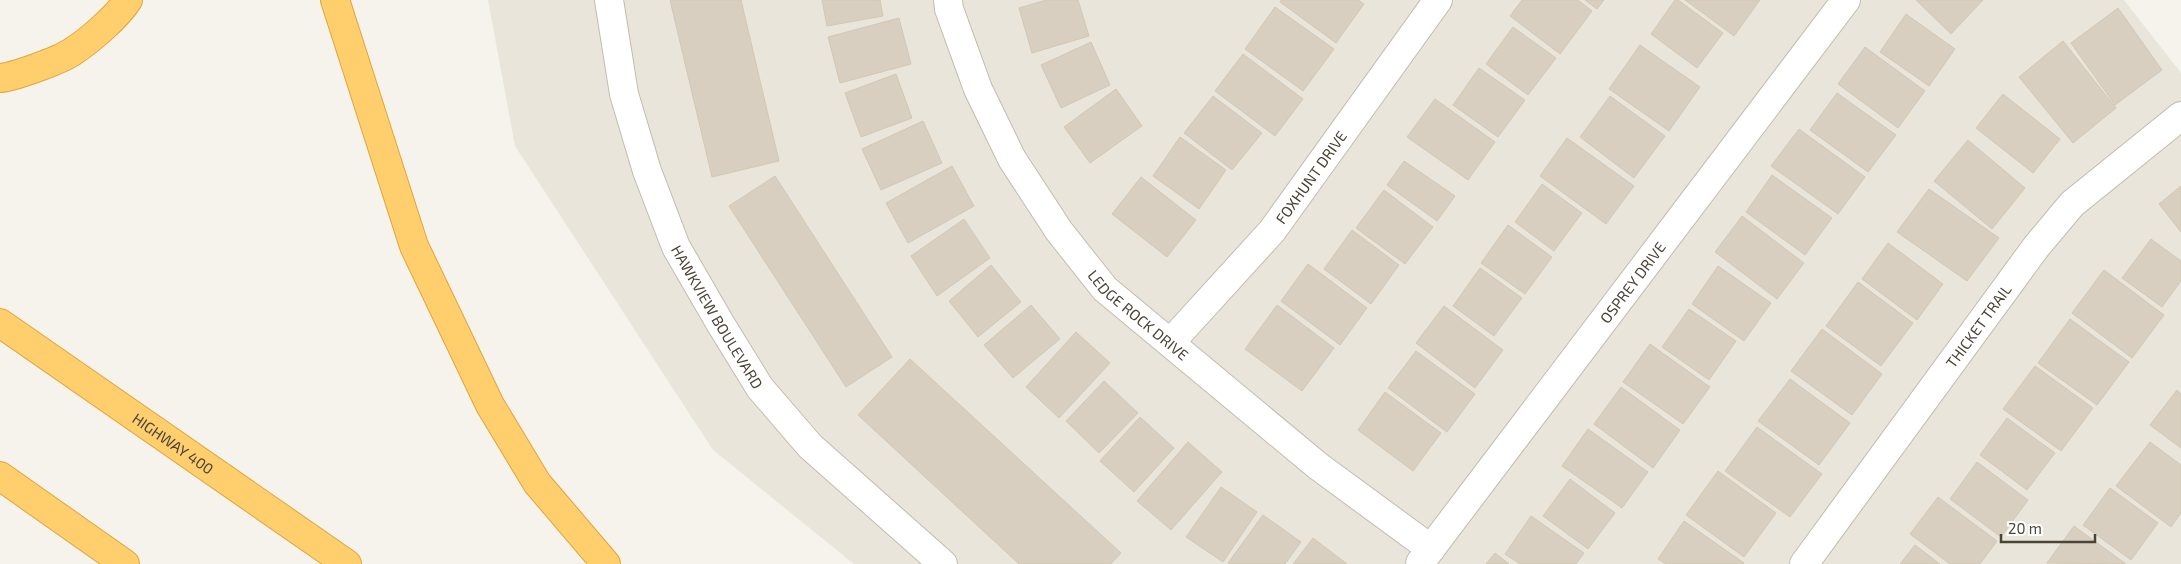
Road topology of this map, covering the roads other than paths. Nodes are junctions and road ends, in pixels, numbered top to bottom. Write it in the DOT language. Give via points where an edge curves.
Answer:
graph roads {
  1 [pos="128,0"];
  2 [pos="334,0"];
  3 [pos="609,0"];
  4 [pos="948,0"];
  5 [pos="1438,0"];
  6 [pos="1846,0"];
  7 [pos="0,78"];
  8 [pos="2181,116"];
  9 [pos="0,323"];
  10 [pos="1170,343"];
  11 [pos="0,476"];
  12 [pos="1425,556"];
  13 [pos="125,564"];
  14 [pos="347,564"];
  15 [pos="606,564"];
  16 [pos="943,564"];
  17 [pos="1804,564"];
  1 -- 7 [label="highway" via="121,11 71,53 11,77"];
  2 -- 15 [label="highway" via="414,246 490,405 537,483"];
  3 -- 16 [label="street, HAWKVIEW BOULEVARD" via="624,94 647,171 676,247 720,324 760,388 810,446"];
  4 -- 10 [label="street, LEDGE ROCK DRIVE" via="948,10 978,89 1012,159 1059,231 1105,289"];
  5 -- 10 [label="street, FOXHUNT DRIVE" via="1272,231"];
  6 -- 12 [label="street, OSPREY DRIVE"];
  8 -- 17 [label="street, THICKET TRAIL" via="2072,204 2036,248"];
  9 -- 14 [label="highway, HIGHWAY 400"];
  10 -- 12 [label="street, LEDGE ROCK DRIVE"];
  11 -- 13 [label="highway"];
}
